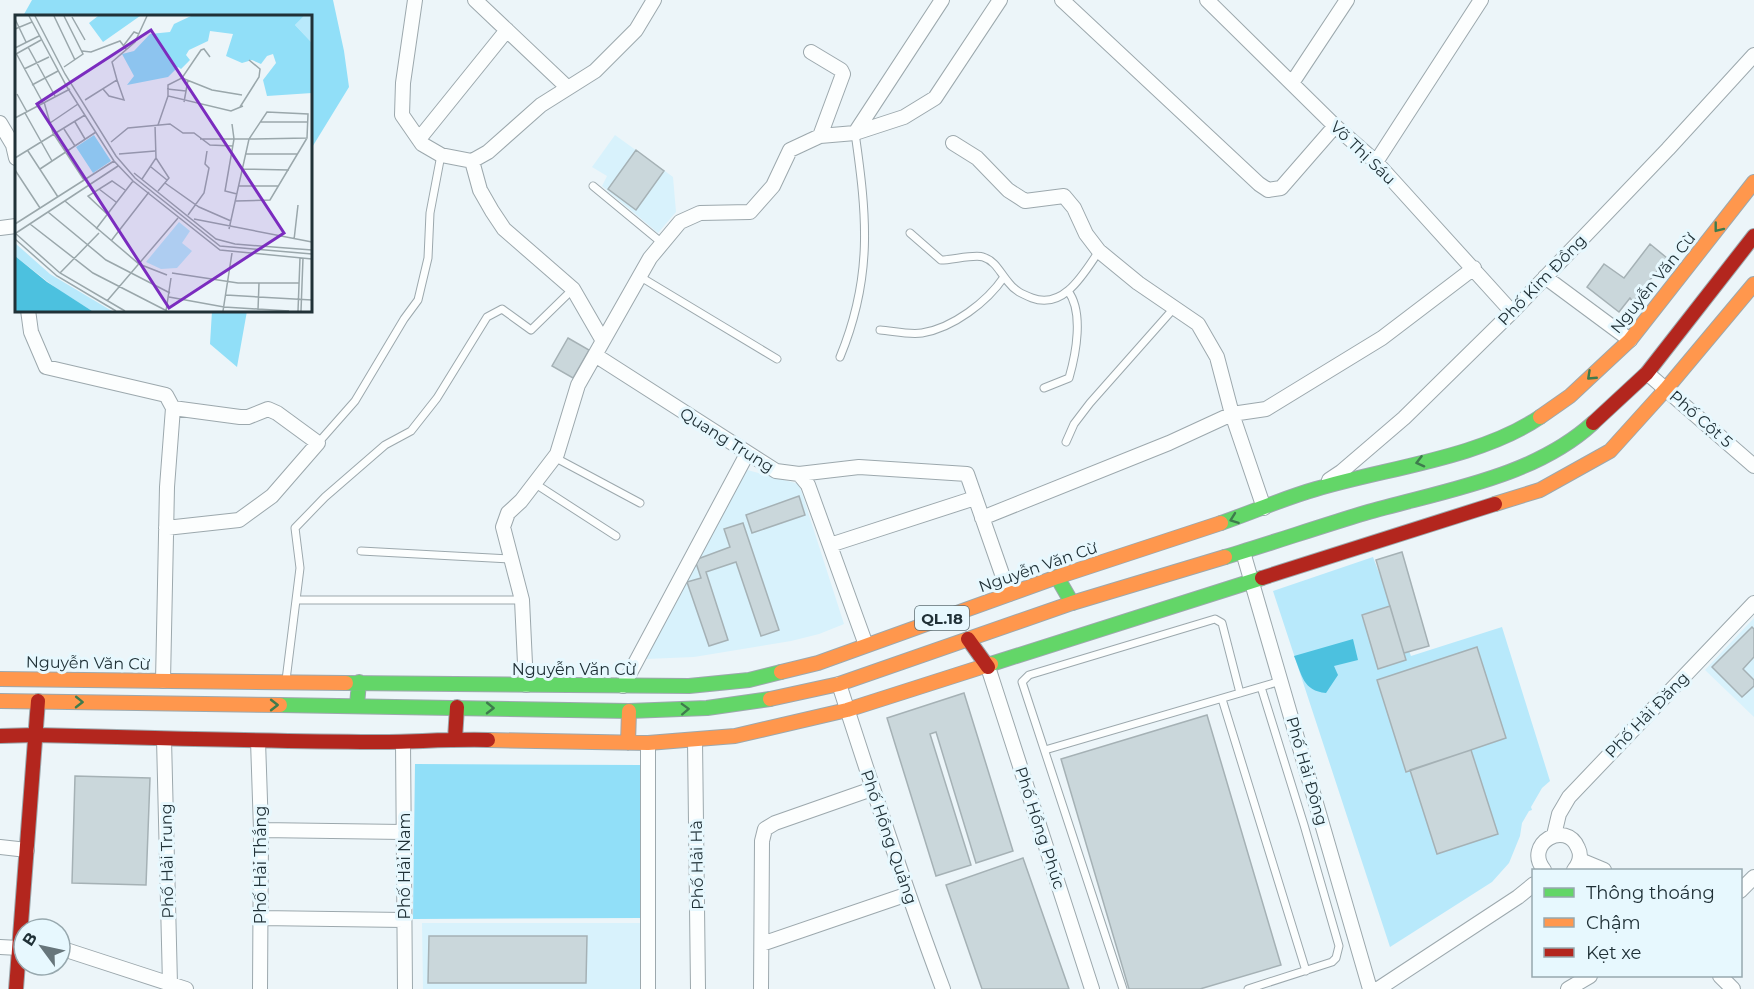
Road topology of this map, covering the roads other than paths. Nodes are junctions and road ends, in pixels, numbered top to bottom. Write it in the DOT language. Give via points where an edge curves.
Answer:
graph roads {
  1 [pos="475,0"];
  2 [pos="654,0"];
  3 [pos="942,0"];
  4 [pos="1000,0"];
  5 [pos="1062,0"];
  6 [pos="1207,0"];
  7 [pos="1347,0"];
  8 [pos="1481,0"];
  9 [pos="417,1"];
  10 [pos="507,30"];
  11 [pos="811,52"];
  12 [pos="1754,55"];
  13 [pos="1292,83"];
  14 [pos="568,88"];
  15 [pos="0,123"];
  16 [pos="1335,126"];
  17 [pos="855,133"];
  18 [pos="820,136"];
  19 [pos="419,139"];
  20 [pos="953,142"];
  21 [pos="15,154"];
  22 [pos="441,155"];
  23 [pos="472,160"];
  24 [pos="1376,162"];
  25 [pos="1754,182"];
  26 [pos="593,186"];
  27 [pos="15,226"];
  28 [pos="0,228"];
  29 [pos="910,233"];
  30 [pos="1754,236"];
  31 [pos="662,243"];
  32 [pos="1099,251"];
  33 [pos="1474,268"];
  34 [pos="639,276"];
  35 [pos="1004,277"];
  36 [pos="1545,277"];
  37 [pos="1754,284"];
  38 [pos="573,289"];
  39 [pos="1068,291"];
  40 [pos="1175,307"];
  41 [pos="28,312"];
  42 [pos="1512,312"];
  43 [pos="880,330"];
  44 [pos="1630,340"];
  45 [pos="603,341"];
  46 [pos="595,356"];
  47 [pos="840,357"];
  48 [pos="777,359"];
  49 [pos="1647,373"];
  50 [pos="1044,388"];
  51 [pos="1666,388"];
  52 [pos="173,408"];
  53 [pos="1232,414"];
  54 [pos="1066,442"];
  55 [pos="318,443"];
  56 [pos="747,454"];
  57 [pos="554,457"];
  58 [pos="1754,466"];
  59 [pos="799,474"];
  60 [pos="534,483"];
  61 [pos="1315,489"];
  62 [pos="975,498"];
  63 [pos="640,503"];
  64 [pos="1264,508"];
  65 [pos="982,518"];
  66 [pos="166,528"];
  67 [pos="616,536"];
  68 [pos="830,545"];
  69 [pos="361,551"];
  70 [pos="1243,552"];
  71 [pos="510,559"];
  72 [pos="1058,577"];
  73 [pos="1252,582"];
  74 [pos="1009,594"];
  75 [pos="296,600"];
  76 [pos="522,600"];
  77 [pos="1072,603"];
  78 [pos="1754,603"];
  79 [pos="968,639"];
  80 [pos="866,645"];
  81 [pos="1023,653"];
  82 [pos="988,667"];
  83 [pos="1029,675"];
  84 [pos="0,679"];
  85 [pos="162,681"];
  86 [pos="1281,681"];
  87 [pos="359,682"];
  88 [pos="285,683"];
  89 [pos="839,684"];
  90 [pos="526,685"];
  91 [pos="623,686"];
  92 [pos="1261,687"];
  93 [pos="1240,693"];
  94 [pos="1222,699"];
  95 [pos="0,700"];
  96 [pos="38,701"];
  97 [pos="357,705"];
  98 [pos="457,707"];
  99 [pos="848,710"];
  100 [pos="629,711"];
  101 [pos="35,735"];
  102 [pos="0,736"];
  103 [pos="164,739"];
  104 [pos="455,739"];
  105 [pos="695,740"];
  106 [pos="258,741"];
  107 [pos="403,742"];
  108 [pos="628,743"];
  109 [pos="648,743"];
  110 [pos="1045,750"];
  111 [pos="872,789"];
  112 [pos="261,830"];
  113 [pos="404,832"];
  114 [pos="1554,835"];
  115 [pos="0,847"];
  116 [pos="27,850"];
  117 [pos="1577,865"];
  118 [pos="1543,869"];
  119 [pos="1599,869"];
  120 [pos="1754,878"];
  121 [pos="1532,885"];
  122 [pos="1742,889"];
  123 [pos="908,894"];
  124 [pos="23,917"];
  125 [pos="260,918"];
  126 [pos="404,920"];
  127 [pos="762,944"];
  128 [pos="72,952"];
  129 [pos="1306,970"];
  130 [pos="1587,977"];
  131 [pos="1722,977"];
  132 [pos="170,984"];
  133 [pos="186,989"];
  134 [pos="260,989"];
  135 [pos="405,989"];
  136 [pos="648,989"];
  137 [pos="698,989"];
  138 [pos="761,989"];
  139 [pos="943,989"];
  140 [pos="1092,989"];
  141 [pos="1123,989"];
  142 [pos="1248,989"];
  143 [pos="1370,989"];
  144 [pos="1378,989"];
  145 [pos="1568,989"];
  146 [pos="1733,989"];
  1 -- 10 [label="street"];
  2 -- 14 [label="street" via="636,30 596,71"];
  3 -- 17 [label="street"];
  4 -- 17 [label="street" via="935,98 904,117"];
  5 -- 16 [label="street" via="1268,190 1281,188"];
  6 -- 13 [label="street, Võ Thị Sáu"];
  7 -- 13 [label="street"];
  8 -- 24 [label="street"];
  9 -- 19 [label="street" via="403,83 402,115"];
  10 -- 14 [label="street"];
  10 -- 19 [label="street"];
  11 -- 18 [label="street" via="843,74"];
  12 -- 36 [label="street, Phố Kim Đồng"];
  13 -- 16 [label="street, Võ Thị Sáu"];
  14 -- 23 [label="street" via="541,105 488,152"];
  15 -- 21 [label="street"];
  16 -- 24 [label="street, Võ Thị Sáu"];
  17 -- 18 [label="street"];
  17 -- 47 [label="lane" via="866,248 854,318"];
  18 -- 31 [label="street" via="790,150 773,186 750,212 700,213 680,222"];
  19 -- 22 [label="street"];
  20 -- 32 [label="street" via="1025,201 1064,196"];
  22 -- 23 [label="street"];
  22 -- 55 [label="lane" via="430,213 428,258 418,300 355,401"];
  23 -- 38 [label="street" via="480,190 504,229"];
  24 -- 33 [label="street, Võ Thị Sáu"];
  25 -- 44 [label="main road, Nguyễn Văn Cừ / QL.18, one-way"];
  26 -- 31 [label="lane"];
  27 -- 28 [label="street"];
  29 -- 35 [label="lane" via="941,260 980,255 995,264"];
  30 -- 49 [label="main road, QL.18"];
  31 -- 34 [label="street"];
  32 -- 39 [label="lane"];
  32 -- 40 [label="street"];
  33 -- 42 [label="street, Võ Thị Sáu"];
  33 -- 53 [label="street" via="1383,338 1266,409"];
  34 -- 45 [label="street"];
  34 -- 48 [label="lane"];
  35 -- 39 [label="lane" via="1018,293 1037,299 1055,299"];
  35 -- 43 [label="lane" via="969,313 944,327 920,334"];
  36 -- 42 [label="street, Phố Kim Đồng"];
  36 -- 44 [label="street"];
  37 -- 51 [label="main road"];
  38 -- 45 [label="street"];
  38 -- 75 [label="lane" via="531,330 502,309 487,317 437,398 411,430 385,445 295,528 300,568"];
  39 -- 50 [label="lane" via="1074,300 1076,354 1069,378"];
  40 -- 53 [label="street" via="1198,324 1217,357"];
  40 -- 54 [label="lane" via="1090,403"];
  41 -- 52 [label="street" via="31,333 46,367 166,395"];
  42 -- 61 [label="street, Phố Kim Đồng" via="1404,418"];
  44 -- 61 [label="main road, Nguyễn Văn Cừ / QL.18, one-way" via="1570,396 1522,429 1471,449"];
  45 -- 46 [label="street"];
  46 -- 56 [label="street, Quang Trung"];
  46 -- 57 [label="street" via="578,386"];
  49 -- 51 [label="street, Phố Cột 5"];
  49 -- 70 [label="main road, QL.18" via="1581,434 1540,458 1482,482 1365,513"];
  51 -- 58 [label="street, Phố Cột 5"];
  51 -- 73 [label="main road" via="1610,451 1540,490"];
  52 -- 55 [label="street" via="240,417 268,409"];
  52 -- 66 [label="street"];
  53 -- 64 [label="street"];
  53 -- 65 [label="street"];
  55 -- 66 [label="street" via="272,496 239,520"];
  56 -- 59 [label="street, Quang Trung" via="776,471"];
  56 -- 91 [label="street"];
  57 -- 60 [label="street"];
  57 -- 63 [label="lane"];
  59 -- 62 [label="street, Quang Trung" via="859,467 968,474"];
  59 -- 68 [label="street" via="808,485"];
  60 -- 67 [label="lane"];
  60 -- 71 [label="street" via="508,513 503,527"];
  61 -- 64 [label="main road, Nguyễn Văn Cừ / QL.18"];
  62 -- 65 [label="street"];
  62 -- 68 [label="street"];
  64 -- 72 [label="main road, Nguyễn Văn Cừ / QL.18, one-way"];
  65 -- 74 [label="street"];
  66 -- 85 [label="street"];
  68 -- 80 [label="street"];
  69 -- 71 [label="lane"];
  70 -- 73 [label="street, Phố Hải Đông"];
  70 -- 77 [label="main road, QL.18"];
  71 -- 76 [label="street"];
  72 -- 74 [label="main road, Nguyễn Văn Cừ / QL.18"];
  72 -- 77 [label="main road"];
  73 -- 81 [label="main road"];
  73 -- 86 [label="street, Phố Hải Đông"];
  74 -- 80 [label="main road, Nguyễn Văn Cừ / QL.18"];
  75 -- 76 [label="lane"];
  75 -- 88 [label="lane"];
  76 -- 90 [label="street"];
  77 -- 79 [label="main road, QL.18"];
  78 -- 114 [label="street, Phố Hải Đăng" via="1569,797 1559,814"];
  79 -- 82 [label="main road"];
  79 -- 89 [label="main road, QL.18"];
  80 -- 91 [label="main road, Nguyễn Văn Cừ / QL.18" via="818,663 749,680 688,686"];
  81 -- 82 [label="main road"];
  81 -- 83 [label="lane"];
  82 -- 99 [label="main road"];
  82 -- 140 [label="street, Phố Hồng Phúc"];
  83 -- 93 [label="lane" via="1215,619 1222,623"];
  83 -- 110 [label="lane" via="1022,682"];
  84 -- 85 [label="main road, Nguyễn Văn Cừ / QL.18"];
  85 -- 88 [label="main road, Nguyễn Văn Cừ / QL.18"];
  86 -- 92 [label="lane"];
  86 -- 143 [label="street, Phố Hải Đông"];
  87 -- 88 [label="main road, Nguyễn Văn Cừ / QL.18"];
  87 -- 90 [label="main road, Nguyễn Văn Cừ / QL.18"];
  87 -- 97 [label="main road"];
  89 -- 99 [label="street, Phố Hồng Quảng"];
  100 -- 89 [label="main road, QL.18, one-way" via="707,708"];
  90 -- 91 [label="main road, Nguyễn Văn Cừ / QL.18"];
  92 -- 93 [label="lane"];
  92 -- 129 [label="lane" via="1339,946 1332,962"];
  93 -- 94 [label="lane"];
  94 -- 110 [label="lane"];
  94 -- 129 [label="lane"];
  95 -- 96 [label="main road, QL.18"];
  96 -- 97 [label="main road, QL.18, one-way"];
  96 -- 101 [label="main road"];
  97 -- 98 [label="main road, QL.18"];
  98 -- 100 [label="main road, QL.18, one-way"];
  98 -- 104 [label="main road"];
  99 -- 105 [label="main road" via="735,736"];
  99 -- 111 [label="street, Phố Hồng Quảng"];
  100 -- 108 [label="main road"];
  101 -- 102 [label="main road"];
  101 -- 103 [label="main road"];
  101 -- 116 [label="main road"];
  103 -- 106 [label="main road"];
  103 -- 132 [label="street, Phố Hải Trung"];
  104 -- 107 [label="main road"];
  104 -- 108 [label="main road"];
  105 -- 109 [label="main road"];
  105 -- 137 [label="street, Phố Hải Hà"];
  106 -- 107 [label="main road"];
  106 -- 112 [label="street, Phố Hải Thắng"];
  107 -- 113 [label="street, Phố Hải Nam"];
  108 -- 109 [label="main road"];
  109 -- 136 [label="street"];
  110 -- 141 [label="lane"];
  111 -- 123 [label="street, Phố Hồng Quảng"];
  111 -- 127 [label="street" via="765,830"];
  112 -- 113 [label="street"];
  112 -- 125 [label="street, Phố Hải Thắng"];
  113 -- 126 [label="street, Phố Hải Nam"];
  114 -- 117 [label="street" via="1574,841 1580,853"];
  114 -- 118 [label="street, Phố Hải Đăng" via="1544,842 1538,854"];
  115 -- 116 [label="street"];
  116 -- 124 [label="main road"];
  117 -- 119 [label="street"];
  120 -- 122 [label="street"];
  121 -- 144 [label="street"];
  123 -- 127 [label="street"];
  123 -- 139 [label="street, Phố Hồng Quảng"];
  125 -- 126 [label="street"];
  125 -- 134 [label="street, Phố Hải Thắng"];
  126 -- 135 [label="street, Phố Hải Nam"];
  127 -- 138 [label="street"];
  128 -- 132 [label="street"];
  129 -- 142 [label="lane"];
  130 -- 145 [label="street"];
  131 -- 146 [label="street"];
  132 -- 133 [label="street"];
}
